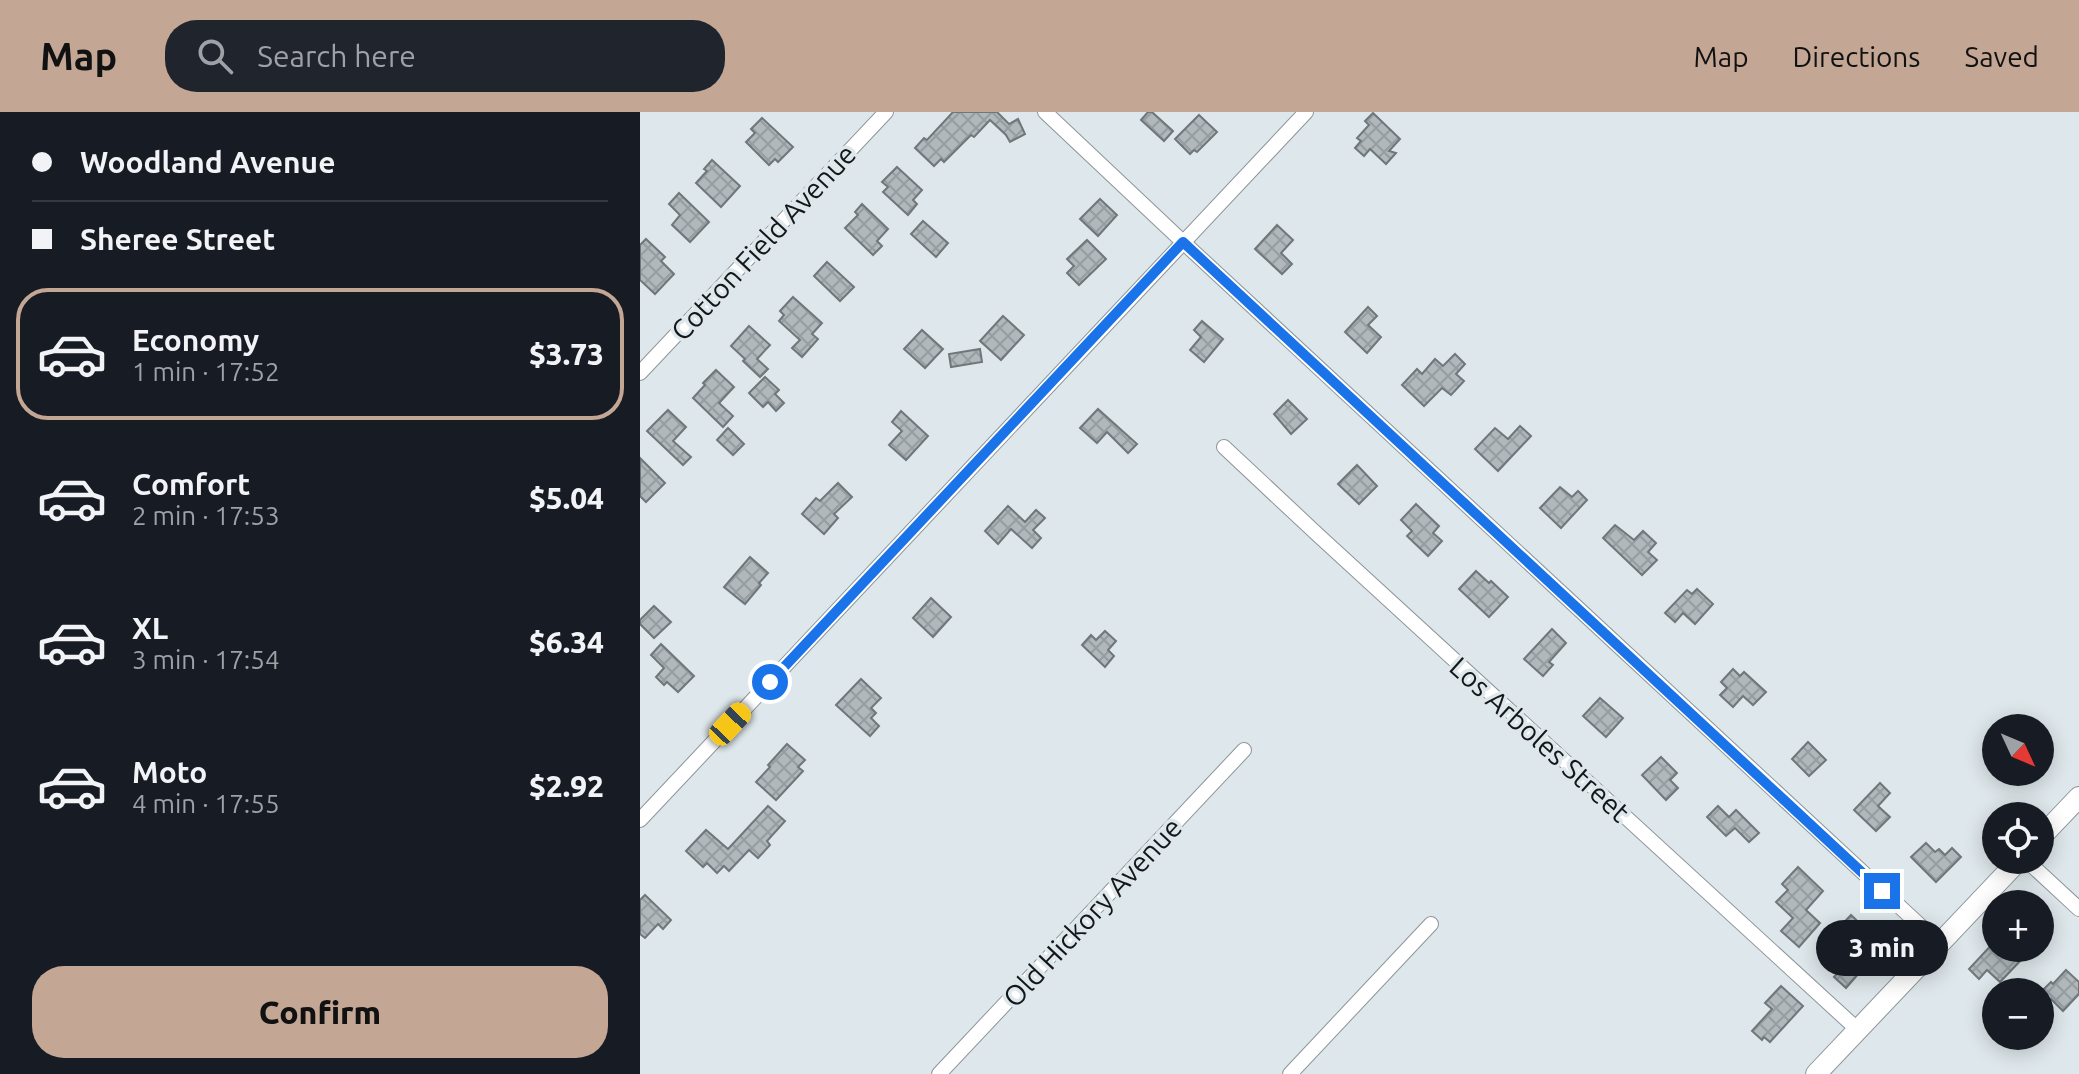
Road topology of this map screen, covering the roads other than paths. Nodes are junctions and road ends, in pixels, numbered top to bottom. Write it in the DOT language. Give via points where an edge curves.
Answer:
graph roads {
  1 [pos="886,112"];
  2 [pos="1045,112"];
  3 [pos="1306,112"];
  4 [pos="1183,242"];
  5 [pos="640,373"];
  6 [pos="1224,447"];
  7 [pos="1244,750"];
  8 [pos="2079,797"];
  9 [pos="640,820"];
  10 [pos="2054,823"];
  11 [pos="2006,874"];
  12 [pos="2041,874"];
  13 [pos="2079,909"];
  14 [pos="1431,924"];
  15 [pos="1940,944"];
  16 [pos="1858,1030"];
  17 [pos="939,1074"];
  18 [pos="1290,1074"];
  19 [pos="1816,1074"];
  1 -- 5 [label="street, Cotton Field Avenue"];
  2 -- 4 [label="street"];
  3 -- 4 [label="street"];
  4 -- 9 [label="street"];
  4 -- 15 [label="street"];
  6 -- 16 [label="street, Los Arboles Street"];
  7 -- 17 [label="street, Old Hickory Avenue"];
  8 -- 10 [label="street"];
  11 -- 15 [label="street"];
  12 -- 13 [label="street"];
  14 -- 18 [label="street"];
  15 -- 16 [label="street"];
  16 -- 19 [label="street"];
}
